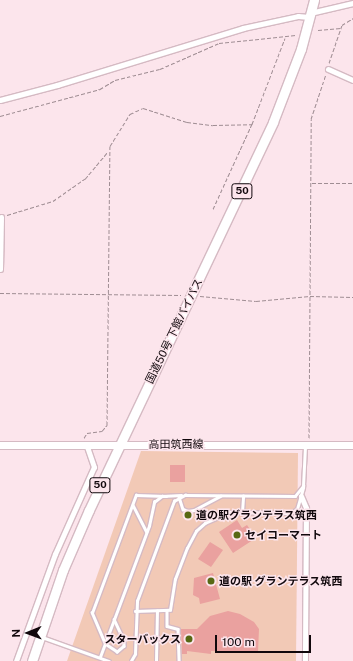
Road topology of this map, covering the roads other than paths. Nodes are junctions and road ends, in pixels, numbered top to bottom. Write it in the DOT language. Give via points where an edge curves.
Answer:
graph roads {
  1 [pos="353,3"];
  2 [pos="311,10"];
  3 [pos="328,69"];
  4 [pos="353,80"];
  5 [pos="0,100"];
  6 [pos="1,217"];
  7 [pos="0,242"];
  8 [pos="0,269"];
  9 [pos="85,444"];
  10 [pos="120,444"];
  11 [pos="307,444"];
  12 [pos="0,445"];
  13 [pos="353,445"];
  14 [pos="303,486"];
  15 [pos="185,495"];
  16 [pos="220,495"];
  17 [pos="166,496"];
  18 [pos="243,496"];
  19 [pos="302,496"];
  20 [pos="178,497"];
  21 [pos="133,504"];
  22 [pos="242,512"];
  23 [pos="147,532"];
  24 [pos="135,611"];
  25 [pos="157,611"];
  26 [pos="167,611"];
  27 [pos="114,618"];
  28 [pos="40,636"];
  29 [pos="105,644"];
  30 [pos="100,658"];
  31 [pos="16,661"];
  32 [pos="32,661"];
  33 [pos="109,661"];
  34 [pos="131,661"];
  35 [pos="156,661"];
  36 [pos="178,661"];
  37 [pos="305,661"];
  1 -- 2 [label="street"];
  2 -- 5 [label="street" via="298,16 243,28"];
  2 -- 10 [label="highway, 国道50号 下館バイパス / 50" via="291,76 255,163"];
  3 -- 4 [label="street"];
  6 -- 7 [label="street"];
  7 -- 8 [label="street"];
  9 -- 10 [label="main road, 高田筑西線"];
  9 -- 12 [label="main road, 高田筑西線"];
  9 -- 31 [label="street" via="94,467 52,561"];
  10 -- 11 [label="main road, 高田筑西線"];
  10 -- 28 [label="highway, 国道50号 下館バイパス / 50" via="76,539"];
  11 -- 13 [label="main road, 高田筑西線"];
  11 -- 14 [label="lane"];
  14 -- 18 [label="lane" via="295,496"];
  14 -- 19 [label="lane"];
  15 -- 16 [label="lane"];
  15 -- 17 [label="lane"];
  15 -- 20 [label="lane"];
  16 -- 18 [label="lane"];
  16 -- 20 [label="lane" via="194,510 183,509"];
  17 -- 21 [label="lane" via="136,495"];
  17 -- 23 [label="lane" via="154,502"];
  18 -- 22 [label="lane"];
  19 -- 22 [label="lane" via="297,508 291,513"];
  19 -- 37 [label="street" via="306,508"];
  20 -- 24 [label="lane" via="172,505"];
  21 -- 23 [label="lane"];
  21 -- 29 [label="lane" via="92,613"];
  22 -- 26 [label="lane" via="218,515 196,531 178,571 171,608"];
  23 -- 27 [label="lane"];
  24 -- 25 [label="lane"];
  24 -- 34 [label="lane" via="135,654"];
  25 -- 26 [label="lane"];
  25 -- 35 [label="lane"];
  26 -- 36 [label="lane" via="167,626 178,629"];
  27 -- 29 [label="lane"];
  27 -- 29 [label="lane" via="124,646 117,652"];
  28 -- 30 [label="lane"];
  28 -- 32 [label="highway, 国道50号 下館バイパス / 50"];
  29 -- 30 [label="lane"];
  30 -- 33 [label="lane"];
}
